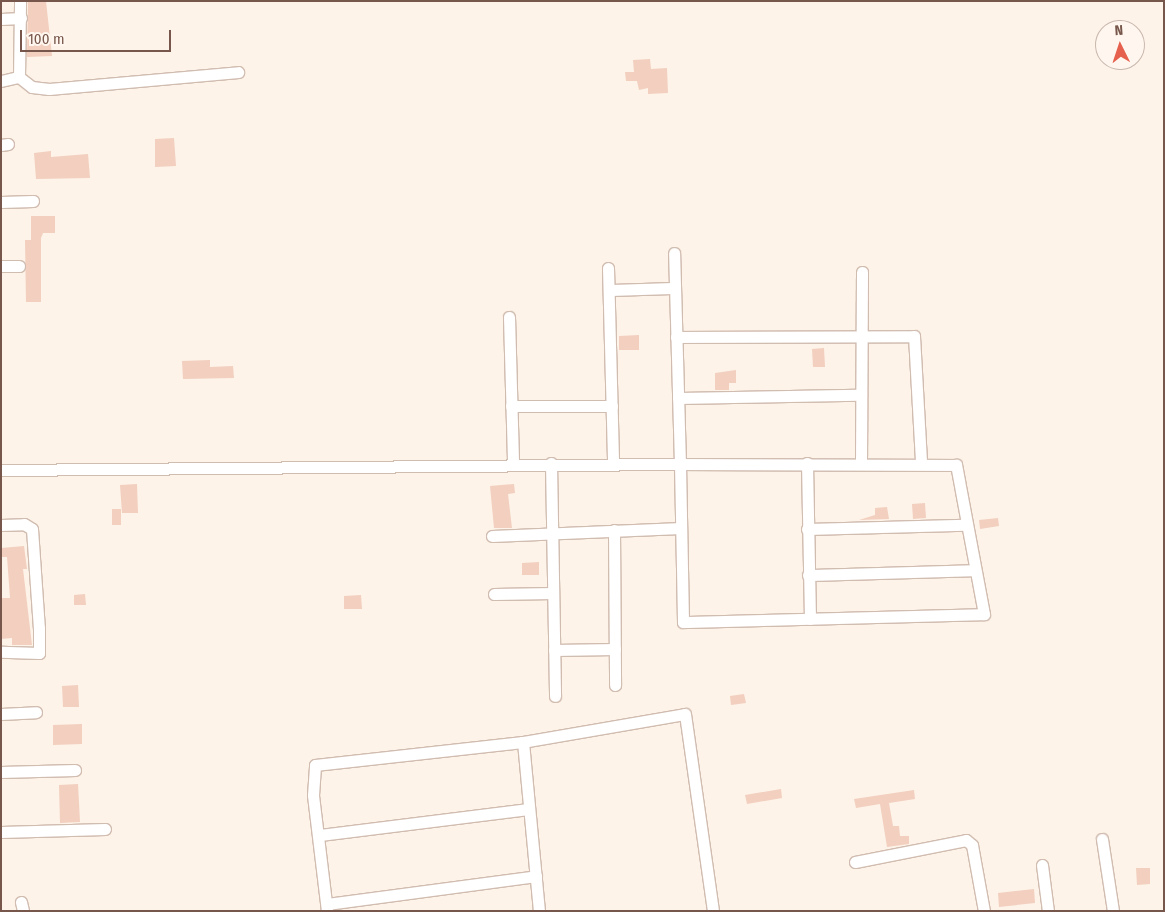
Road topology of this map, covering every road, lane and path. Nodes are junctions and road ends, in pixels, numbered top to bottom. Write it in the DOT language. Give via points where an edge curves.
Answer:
graph roads {
  1 [pos="20,1"];
  2 [pos="21,18"];
  3 [pos="1,19"];
  4 [pos="238,72"];
  5 [pos="19,77"];
  6 [pos="1,81"];
  7 [pos="33,201"];
  8 [pos="1,202"];
  9 [pos="674,253"];
  10 [pos="1,266"];
  11 [pos="19,266"];
  12 [pos="608,268"];
  13 [pos="862,272"];
  14 [pos="674,288"];
  15 [pos="609,290"];
  16 [pos="508,317"];
  17 [pos="676,337"];
  18 [pos="862,338"];
  19 [pos="858,395"];
  20 [pos="678,398"];
  21 [pos="511,406"];
  22 [pos="612,406"];
  23 [pos="513,462"];
  24 [pos="551,463"];
  25 [pos="807,463"];
  26 [pos="861,463"];
  27 [pos="922,463"];
  28 [pos="613,464"];
  29 [pos="680,464"];
  30 [pos="1,470"];
  31 [pos="1,524"];
  32 [pos="965,525"];
  33 [pos="681,528"];
  34 [pos="807,528"];
  35 [pos="614,530"];
  36 [pos="553,533"];
  37 [pos="492,536"];
  38 [pos="975,570"];
  39 [pos="808,574"];
  40 [pos="553,593"];
  41 [pos="494,594"];
  42 [pos="810,619"];
  43 [pos="615,648"];
  44 [pos="554,650"];
  45 [pos="1,652"];
  46 [pos="615,684"];
  47 [pos="555,696"];
  48 [pos="36,712"];
  49 [pos="1,714"];
  50 [pos="523,742"];
  51 [pos="75,770"];
  52 [pos="1,772"];
  53 [pos="528,809"];
  54 [pos="105,829"];
  55 [pos="1,832"];
  56 [pos="320,834"];
  57 [pos="1102,839"];
  58 [pos="856,862"];
  59 [pos="1042,865"];
  60 [pos="536,876"];
  61 [pos="327,907"];
  62 [pos="539,911"];
  63 [pos="713,911"];
  64 [pos="984,911"];
  65 [pos="1048,911"];
  66 [pos="1113,911"];
  1 -- 2 [label="street"];
  2 -- 3 [label="street"];
  2 -- 5 [label="street"];
  4 -- 5 [label="street" via="49,89 32,87"];
  5 -- 6 [label="street"];
  7 -- 8 [label="street"];
  9 -- 14 [label="street"];
  10 -- 11 [label="street"];
  12 -- 15 [label="street"];
  13 -- 18 [label="street"];
  14 -- 15 [label="street"];
  14 -- 17 [label="street"];
  15 -- 22 [label="street"];
  16 -- 21 [label="street"];
  17 -- 18 [label="street"];
  17 -- 20 [label="street"];
  18 -- 19 [label="street"];
  18 -- 27 [label="street" via="914,336"];
  19 -- 20 [label="street"];
  19 -- 26 [label="street"];
  20 -- 29 [label="street"];
  21 -- 22 [label="street"];
  21 -- 23 [label="street"];
  22 -- 28 [label="street"];
  23 -- 24 [label="street"];
  23 -- 30 [label="street"];
  24 -- 28 [label="street"];
  24 -- 36 [label="street"];
  25 -- 26 [label="street"];
  25 -- 29 [label="street"];
  25 -- 34 [label="street"];
  26 -- 27 [label="street"];
  27 -- 32 [label="street" via="956,465"];
  28 -- 29 [label="street"];
  29 -- 33 [label="street"];
  31 -- 45 [label="street" via="24,524 32,529 39,653"];
  32 -- 34 [label="street"];
  32 -- 38 [label="street"];
  33 -- 35 [label="street"];
  33 -- 42 [label="street" via="683,622"];
  34 -- 39 [label="street"];
  35 -- 36 [label="street"];
  35 -- 43 [label="street"];
  36 -- 37 [label="street"];
  36 -- 40 [label="street"];
  38 -- 39 [label="street"];
  38 -- 42 [label="street" via="984,614"];
  39 -- 42 [label="street"];
  40 -- 41 [label="street"];
  40 -- 44 [label="street"];
  43 -- 44 [label="street"];
  43 -- 46 [label="street"];
  44 -- 47 [label="street"];
  48 -- 49 [label="street"];
  50 -- 53 [label="street"];
  50 -- 56 [label="street" via="315,765 312,778"];
  50 -- 63 [label="street" via="685,714"];
  51 -- 52 [label="street"];
  53 -- 56 [label="street"];
  53 -- 60 [label="street"];
  54 -- 55 [label="street"];
  56 -- 61 [label="street"];
  57 -- 66 [label="street"];
  58 -- 64 [label="street" via="966,840 972,845"];
  59 -- 65 [label="street"];
  60 -- 61 [label="street"];
  60 -- 62 [label="street"];
}
